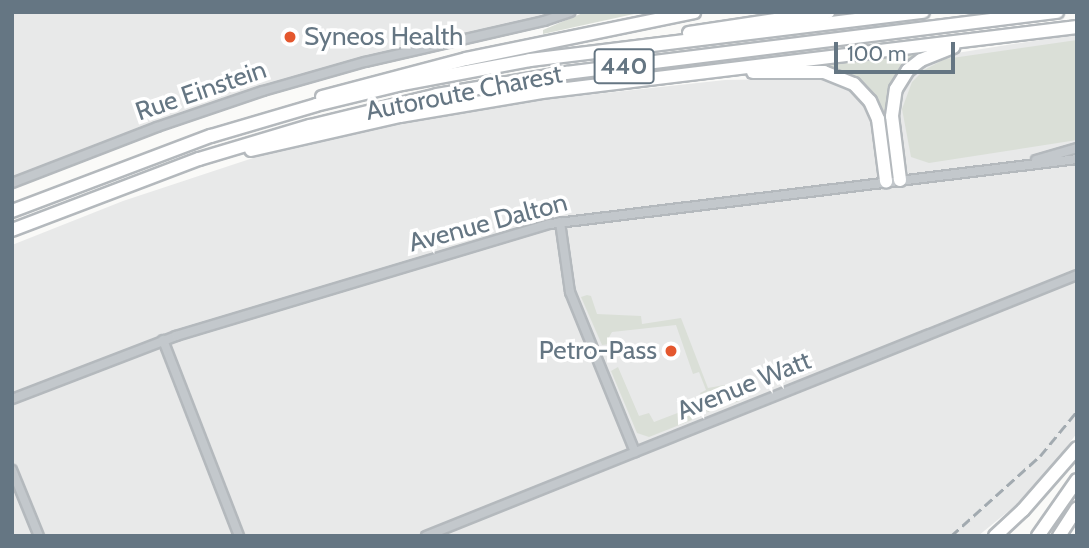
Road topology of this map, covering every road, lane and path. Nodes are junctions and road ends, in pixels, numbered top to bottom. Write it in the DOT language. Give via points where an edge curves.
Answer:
graph roads {
  1 [pos="570,12"];
  2 [pos="694,12"];
  3 [pos="828,12"];
  4 [pos="923,12"];
  5 [pos="1057,12"];
  6 [pos="1077,27"];
  7 [pos="1057,29"];
  8 [pos="530,60"];
  9 [pos="640,79"];
  10 [pos="273,117"];
  11 [pos="1077,149"];
  12 [pos="199,159"];
  13 [pos="1077,159"];
  14 [pos="1009,167"];
  15 [pos="900,180"];
  16 [pos="886,181"];
  17 [pos="12,183"];
  18 [pos="12,211"];
  19 [pos="560,222"];
  20 [pos="12,230"];
  21 [pos="1077,275"];
  22 [pos="163,340"];
  23 [pos="12,399"];
  24 [pos="1077,448"];
  25 [pos="635,452"];
  26 [pos="12,470"];
  27 [pos="1077,480"];
  28 [pos="1077,508"];
  29 [pos="1060,533"];
  30 [pos="1039,534"];
  31 [pos="39,536"];
  32 [pos="239,536"];
  33 [pos="426,536"];
  34 [pos="996,536"];
  1 -- 17 [label="street, Rue Einstein" via="262,91"];
  2 -- 10 [label="highway" via="392,76 336,91"];
  3 -- 8 [label="highway" via="587,47"];
  4 -- 8 [label="highway, Autoroute Charest / 440"];
  5 -- 12 [label="highway, Autoroute Charest / 440" via="502,83 331,120"];
  6 -- 7 [label="highway"];
  7 -- 9 [label="highway"];
  7 -- 15 [label="highway" via="952,47 927,56 908,70 892,103"];
  8 -- 10 [label="highway, Autoroute Charest / 440" via="402,84"];
  9 -- 12 [label="highway" via="433,110"];
  9 -- 16 [label="highway" via="787,71 841,77 860,89 875,111"];
  10 -- 18 [label="highway, Autoroute Charest / 440" via="171,150"];
  11 -- 14 [label="street"];
  12 -- 20 [label="highway, Autoroute Charest / 440"];
  13 -- 14 [label="street, Avenue Dalton"];
  14 -- 15 [label="street, Avenue Dalton"];
  15 -- 16 [label="street, Avenue Dalton"];
  16 -- 19 [label="street, Avenue Dalton"];
  19 -- 22 [label="street, Avenue Dalton"];
  19 -- 25 [label="street" via="570,292"];
  21 -- 25 [label="street, Avenue Watt"];
  22 -- 23 [label="street, Avenue Dalton"];
  22 -- 32 [label="street"];
  24 -- 34 [label="highway"];
  25 -- 33 [label="street, Avenue Watt"];
  26 -- 31 [label="street"];
  27 -- 30 [label="highway"];
  28 -- 29 [label="highway"];
}
